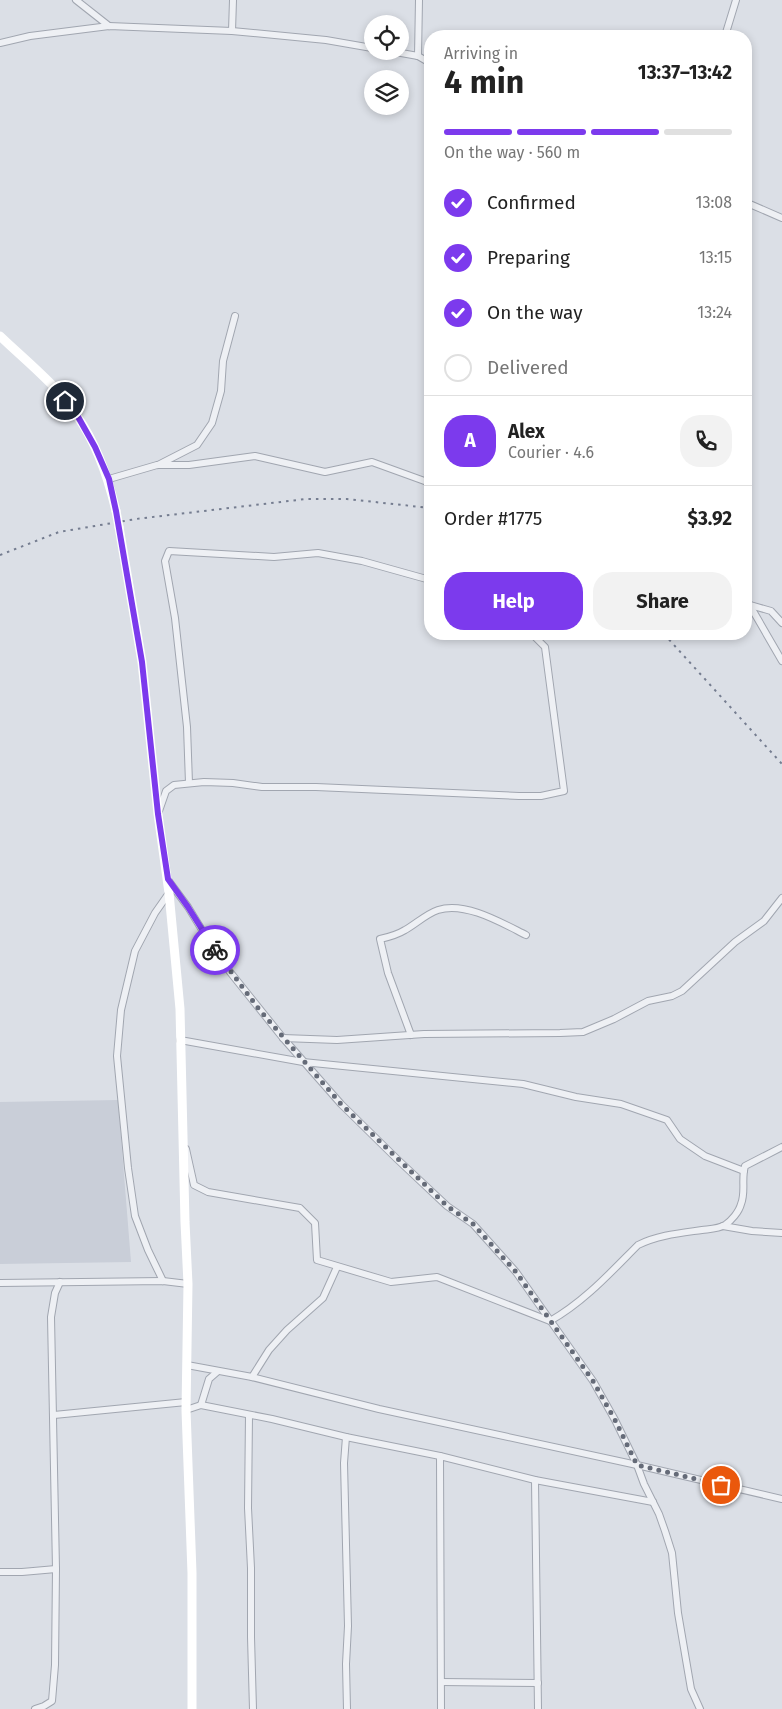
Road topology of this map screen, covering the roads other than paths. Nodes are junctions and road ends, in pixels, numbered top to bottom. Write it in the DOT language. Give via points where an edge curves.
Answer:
graph roads {
  1 [pos="76,0"];
  2 [pos="233,0"];
  3 [pos="419,0"];
  4 [pos="736,0"];
  5 [pos="109,26"];
  6 [pos="727,30"];
  7 [pos="232,31"];
  8 [pos="0,43"];
  9 [pos="364,47"];
  10 [pos="409,54"];
  11 [pos="418,56"];
  12 [pos="424,60"];
  13 [pos="752,205"];
  14 [pos="782,218"];
  15 [pos="235,316"];
  16 [pos="0,336"];
  17 [pos="157,466"];
  18 [pos="109,479"];
  19 [pos="424,481"];
  20 [pos="424,578"];
  21 [pos="752,605"];
  22 [pos="752,608"];
  23 [pos="782,623"];
  24 [pos="538,640"];
  25 [pos="782,661"];
  26 [pos="189,783"];
  27 [pos="158,814"];
  28 [pos="168,879"];
  29 [pos="169,893"];
  30 [pos="782,898"];
  31 [pos="526,935"];
  32 [pos="411,1035"];
  33 [pos="283,1038"];
  34 [pos="180,1040"];
  35 [pos="304,1062"];
  36 [pos="183,1133"];
  37 [pos="782,1146"];
  38 [pos="744,1171"];
  39 [pos="723,1226"];
  40 [pos="782,1233"];
  41 [pos="337,1267"];
  42 [pos="163,1281"];
  43 [pos="60,1282"];
  44 [pos="0,1283"];
  45 [pos="188,1284"];
  46 [pos="550,1321"];
  47 [pos="187,1365"];
  48 [pos="217,1372"];
  49 [pos="252,1377"];
  50 [pos="201,1405"];
  51 [pos="186,1406"];
  52 [pos="249,1414"];
  53 [pos="54,1415"];
  54 [pos="346,1437"];
  55 [pos="440,1456"];
  56 [pos="637,1465"];
  57 [pos="535,1480"];
  58 [pos="782,1499"];
  59 [pos="653,1502"];
  60 [pos="56,1569"];
  61 [pos="0,1572"];
  62 [pos="441,1682"];
  63 [pos="538,1683"];
  64 [pos="35,1709"];
  65 [pos="192,1709"];
  66 [pos="253,1709"];
  67 [pos="347,1709"];
  68 [pos="441,1709"];
  69 [pos="538,1709"];
  70 [pos="700,1709"];
  1 -- 5 [label="street"];
  2 -- 7 [label="street"];
  3 -- 11 [label="street"];
  4 -- 6 [label="street"];
  5 -- 7 [label="street"];
  5 -- 8 [label="street"];
  7 -- 9 [label="street"];
  10 -- 11 [label="street"];
  11 -- 12 [label="street"];
  13 -- 14 [label="street"];
  15 -- 17 [label="street" via="212,423 197,445"];
  16 -- 18 [label="main road" via="53,386 77,415"];
  17 -- 18 [label="street"];
  17 -- 19 [label="street" via="255,456 325,472 372,462"];
  18 -- 27 [label="main road, bridge" via="142,662"];
  20 -- 26 [label="street" via="318,552 274,557 169,551 165,562 176,618"];
  21 -- 23 [label="street" via="771,612"];
  22 -- 25 [label="street"];
  24 -- 26 [label="street" via="545,647 564,791 519,796"];
  26 -- 27 [label="street" via="174,784 166,791"];
  27 -- 28 [label="main road"];
  28 -- 29 [label="main road"];
  28 -- 33 [label="street" via="230,972"];
  29 -- 34 [label="main road"];
  29 -- 42 [label="street" via="135,952 121,1010 117,1056 135,1216"];
  30 -- 32 [label="street" via="764,921 682,991 648,1001 583,1032"];
  31 -- 32 [label="street" via="484,915 453,908 439,910 404,931 380,939 388,973"];
  32 -- 33 [label="street" via="337,1040"];
  33 -- 35 [label="street"];
  34 -- 35 [label="street"];
  34 -- 36 [label="main road"];
  35 -- 38 [label="street" via="523,1084 620,1104 667,1120 680,1139 705,1156"];
  35 -- 46 [label="street" via="341,1104 420,1182 473,1224 516,1272"];
  36 -- 41 [label="street" via="194,1185 208,1192 300,1208 315,1223 317,1260"];
  36 -- 45 [label="main road"];
  37 -- 38 [label="street" via="745,1166"];
  38 -- 39 [label="street" via="741,1205"];
  39 -- 40 [label="street"];
  39 -- 46 [label="street" via="645,1241 580,1302"];
  41 -- 46 [label="street" via="391,1282 437,1276"];
  41 -- 49 [label="street" via="323,1298 287,1330"];
  42 -- 43 [label="street"];
  42 -- 45 [label="street"];
  43 -- 44 [label="street"];
  43 -- 53 [label="street" via="51,1317"];
  45 -- 47 [label="main road"];
  46 -- 56 [label="street" via="593,1381"];
  47 -- 48 [label="street"];
  47 -- 51 [label="main road"];
  48 -- 49 [label="street"];
  48 -- 50 [label="street" via="209,1379"];
  49 -- 56 [label="street" via="379,1409"];
  50 -- 51 [label="street"];
  50 -- 52 [label="street"];
  51 -- 53 [label="street"];
  51 -- 65 [label="main road" via="192,1573"];
  52 -- 54 [label="street"];
  52 -- 66 [label="street"];
  53 -- 60 [label="street"];
  54 -- 55 [label="street"];
  54 -- 67 [label="street"];
  55 -- 57 [label="street"];
  55 -- 62 [label="street"];
  56 -- 58 [label="street"];
  56 -- 59 [label="street"];
  57 -- 59 [label="street"];
  57 -- 63 [label="street"];
  59 -- 70 [label="street" via="672,1553 691,1689"];
  60 -- 61 [label="street"];
  60 -- 64 [label="street" via="52,1701"];
  62 -- 63 [label="street"];
  62 -- 68 [label="street"];
  63 -- 69 [label="street"];
}
